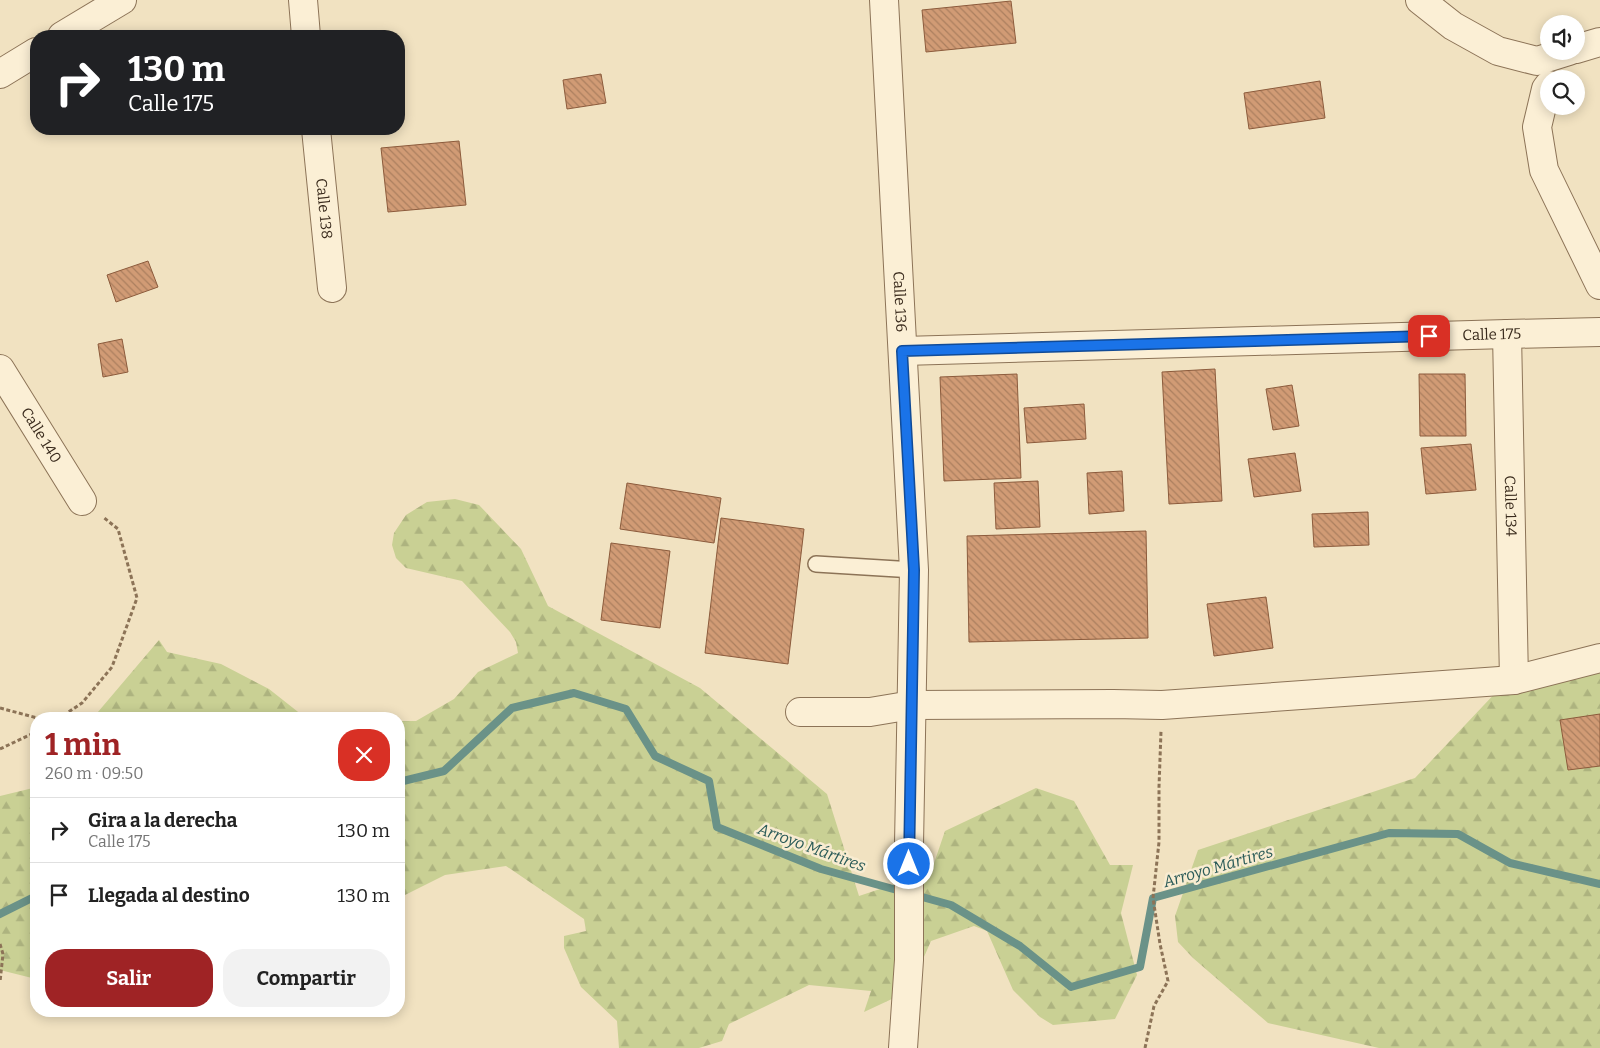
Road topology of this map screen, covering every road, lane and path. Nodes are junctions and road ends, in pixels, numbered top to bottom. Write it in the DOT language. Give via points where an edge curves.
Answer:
graph roads {
  1 [pos="122,0"];
  2 [pos="303,0"];
  3 [pos="884,0"];
  4 [pos="1420,0"];
  5 [pos="72,30"];
  6 [pos="306,30"];
  7 [pos="30,56"];
  8 [pos="1540,60"];
  9 [pos="1570,60"];
  10 [pos="1562,70"];
  11 [pos="0,74"];
  12 [pos="1540,115"];
  13 [pos="317,135"];
  14 [pos="1600,285"];
  15 [pos="332,288"];
  16 [pos="1600,332"];
  17 [pos="1507,334"];
  18 [pos="902,351"];
  19 [pos="0,369"];
  20 [pos="82,501"];
  21 [pos="816,564"];
  22 [pos="914,570"];
  23 [pos="1600,658"];
  24 [pos="1514,680"];
  25 [pos="912,705"];
  26 [pos="1162,705"];
  27 [pos="0,708"];
  28 [pos="68,712"];
  29 [pos="800,712"];
  30 [pos="30,716"];
  31 [pos="30,735"];
  32 [pos="0,749"];
  33 [pos="0,944"];
  34 [pos="0,982"];
  35 [pos="903,1048"];
  36 [pos="1144,1048"];
  1 -- 5 [label="street"];
  2 -- 6 [label="street"];
  3 -- 18 [label="street, Calle 136"];
  4 -- 8 [label="street" via="1453,26 1498,51"];
  7 -- 11 [label="street"];
  9 -- 10 [label="street"];
  12 -- 14 [label="street" via="1537,128 1544,170"];
  13 -- 15 [label="street, Calle 138"];
  16 -- 17 [label="street, Calle 175"];
  17 -- 18 [label="street, Calle 175"];
  17 -- 24 [label="street, Calle 134"];
  18 -- 22 [label="street, Calle 136"];
  19 -- 20 [label="street, Calle 140"];
  20 -- 28 [label="path" via="118,529 137,598 112,667 82,703"];
  21 -- 22 [label="lane"];
  22 -- 25 [label="street, Calle 136"];
  23 -- 24 [label="street"];
  24 -- 26 [label="street"];
  25 -- 26 [label="street"];
  25 -- 29 [label="street" via="870,712"];
  25 -- 35 [label="street, Calle 136" via="909,960"];
  26 -- 36 [label="path" via="1159,842 1153,898 1168,981 1154,1006"];
  27 -- 30 [label="path"];
  31 -- 32 [label="path"];
  33 -- 34 [label="path" via="3,954"];
}
